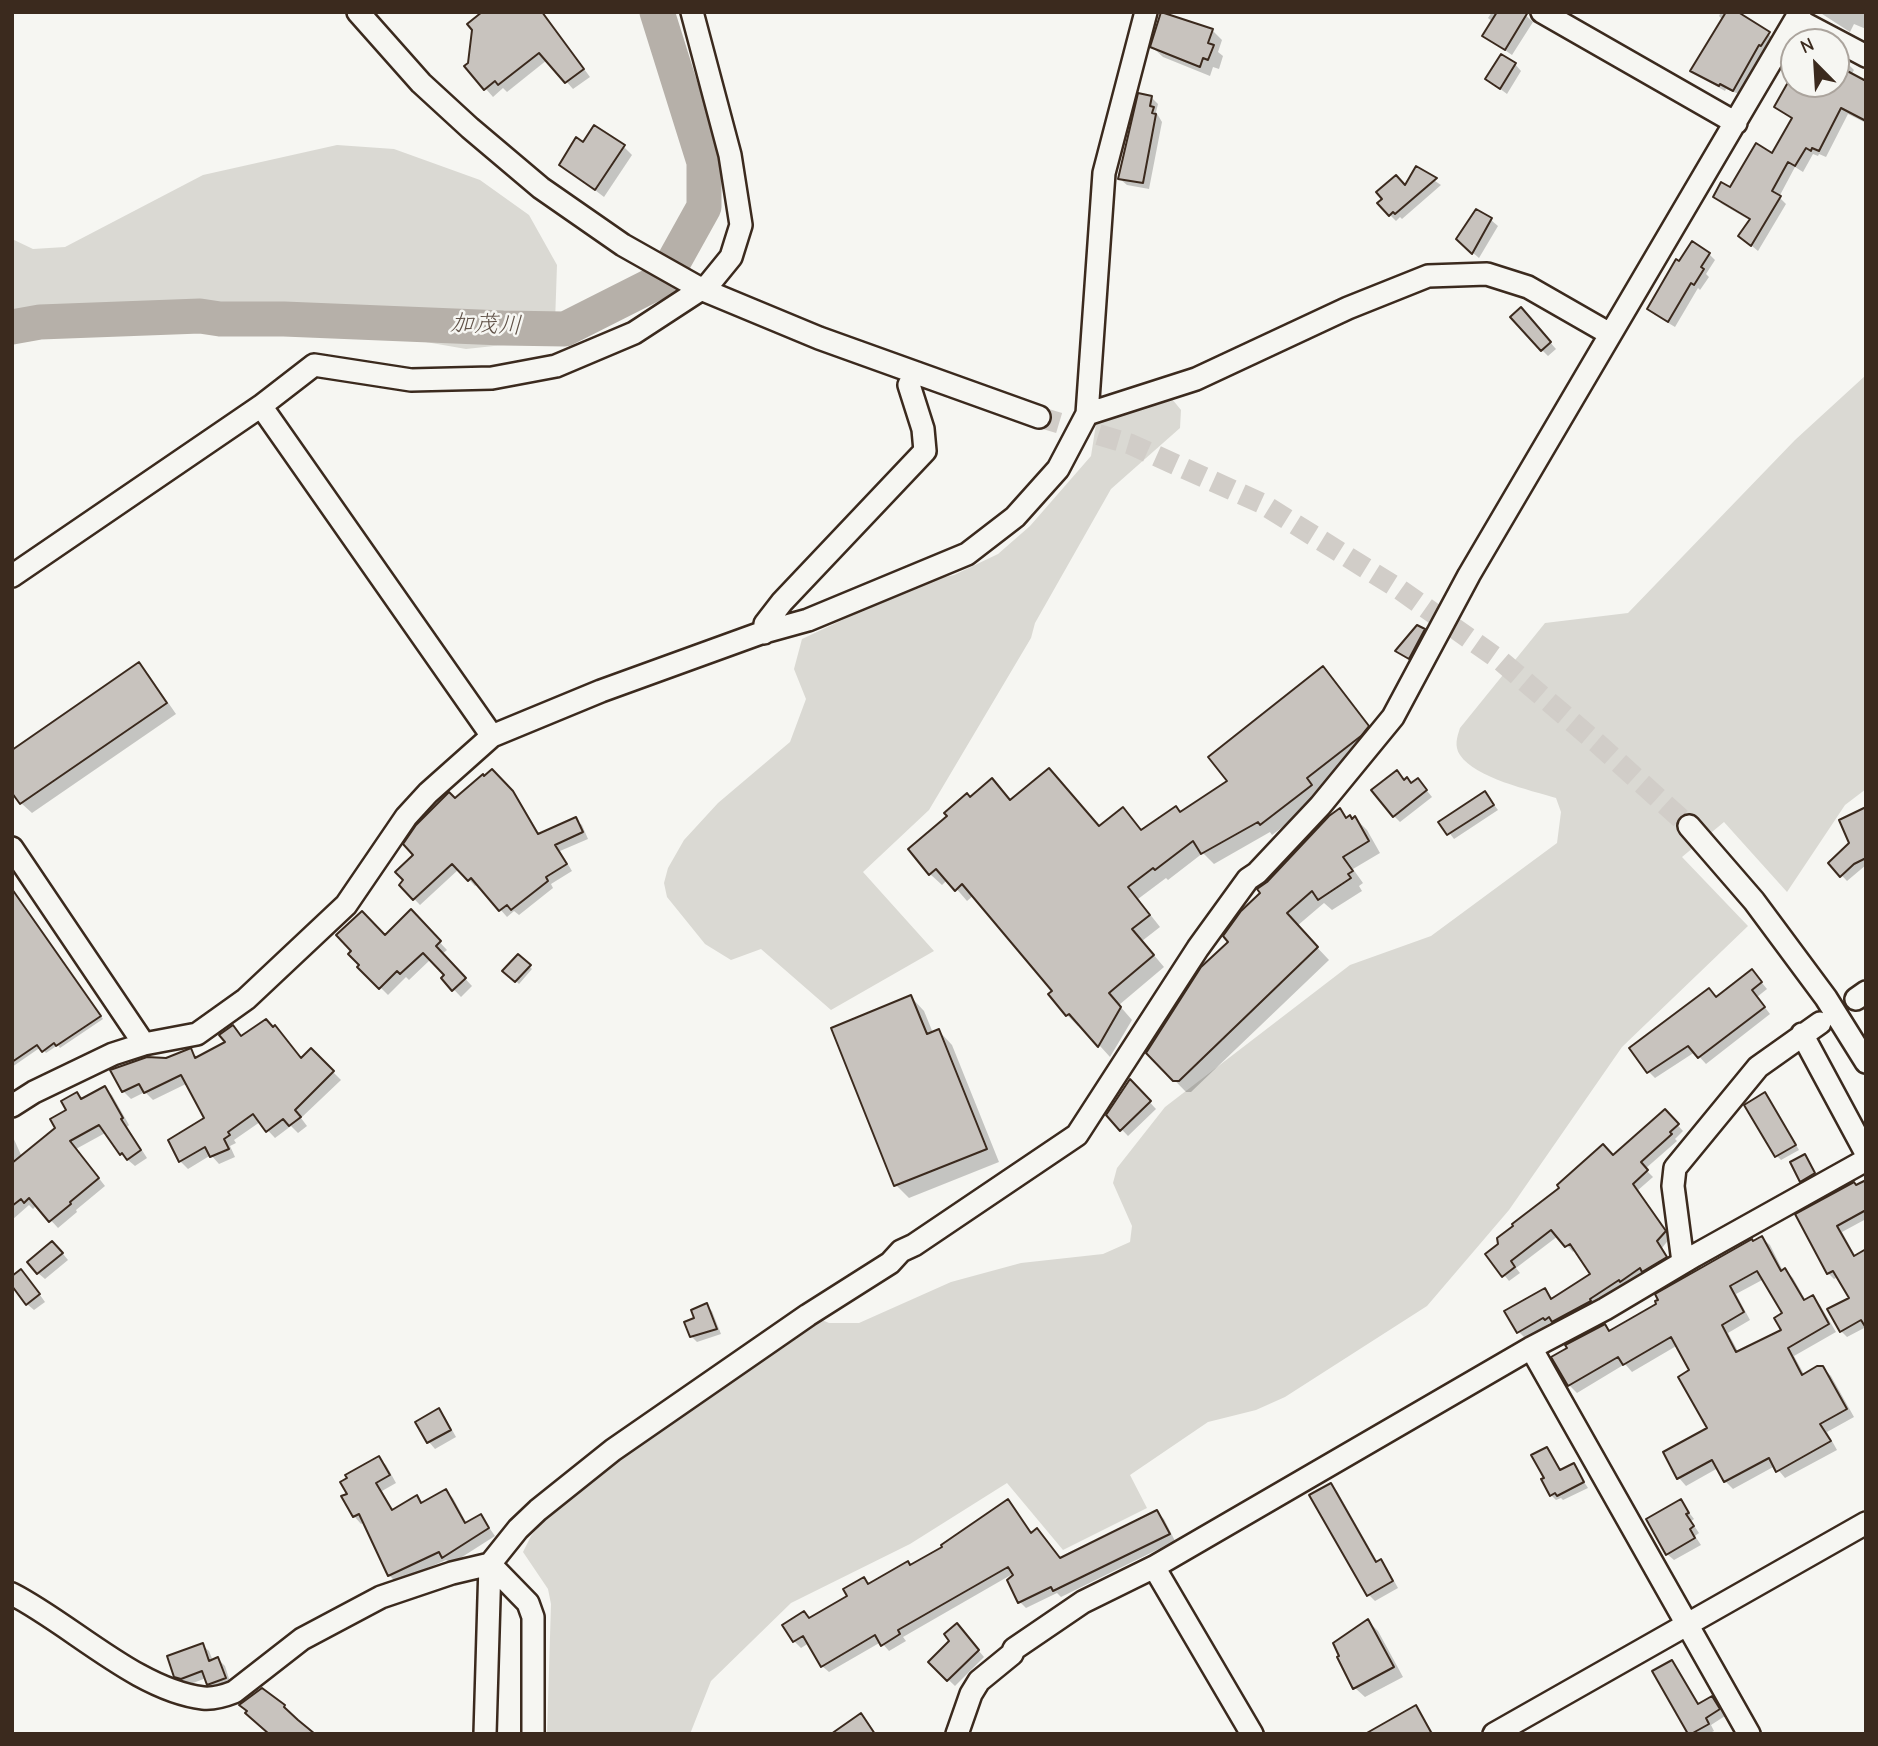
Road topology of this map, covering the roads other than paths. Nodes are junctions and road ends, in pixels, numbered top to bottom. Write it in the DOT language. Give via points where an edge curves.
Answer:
graph roads {
  1 [pos="358,12"];
  2 [pos="692,12"];
  3 [pos="1146,12"];
  4 [pos="1542,12"];
  5 [pos="1798,16"];
  6 [pos="1866,56"];
  7 [pos="1736,123"];
  8 [pos="700,289"];
  9 [pos="1609,334"];
  10 [pos="915,373"];
  11 [pos="261,406"];
  12 [pos="1087,414"];
  13 [pos="1039,416"];
  14 [pos="12,576"];
  15 [pos="764,633"];
  16 [pos="492,736"];
  17 [pos="1689,826"];
  18 [pos="12,849"];
  19 [pos="1820,1023"];
  20 [pos="1802,1034"];
  21 [pos="144,1044"];
  22 [pos="1866,1062"];
  23 [pos="12,1106"];
  24 [pos="1866,1153"];
  25 [pos="1866,1160"];
  26 [pos="1683,1262"];
  27 [pos="1531,1348"];
  28 [pos="1866,1523"];
  29 [pos="490,1564"];
  30 [pos="1154,1567"];
  31 [pos="12,1594"];
  32 [pos="1687,1623"];
  33 [pos="485,1734"];
  34 [pos="533,1734"];
  35 [pos="957,1734"];
  36 [pos="1252,1734"];
  37 [pos="1494,1734"];
  38 [pos="1749,1734"];
  1 -- 8 [label="street" via="421,83 541,188 623,246"];
  2 -- 8 [label="street" via="730,155 741,225 731,257"];
  3 -- 12 [label="street" via="1104,173"];
  4 -- 7 [label="street"];
  5 -- 6 [label="street"];
  5 -- 7 [label="street"];
  7 -- 9 [label="street"];
  8 -- 10 [label="street"];
  8 -- 11 [label="street" via="634,333 556,366 492,378 411,380 314,365"];
  9 -- 12 [label="street" via="1528,287 1487,274 1428,276 1196,379"];
  9 -- 29 [label="street" via="1469,575 1394,717 1320,807 1248,879 1077,1135 613,1450 538,1510"];
  10 -- 13 [label="street"];
  10 -- 15 [label="street" via="909,385 925,451 782,602 765,624"];
  11 -- 14 [label="street"];
  11 -- 16 [label="street"];
  12 -- 15 [label="street" via="1058,469 1016,517 967,554 808,620"];
  15 -- 16 [label="street"];
  16 -- 21 [label="street" via="406,817 346,905 246,999 197,1034"];
  17 -- 22 [label="street" via="1762,912 1826,998"];
  18 -- 21 [label="street"];
  19 -- 20 [label="street"];
  20 -- 24 [label="street"];
  20 -- 26 [label="street" via="1758,1067 1675,1168 1673,1186"];
  21 -- 23 [label="street" via="102,1059"];
  25 -- 26 [label="street"];
  26 -- 27 [label="street"];
  27 -- 30 [label="street"];
  27 -- 32 [label="street"];
  28 -- 32 [label="street"];
  29 -- 31 [label="street" via="382,1597 302,1639 234,1692 204,1698 172,1691 123,1666"];
  29 -- 33 [label="street"];
  29 -- 34 [label="street" via="528,1603 533,1618"];
  30 -- 35 [label="street" via="1083,1602 1014,1649 979,1681"];
  30 -- 36 [label="street"];
  32 -- 37 [label="street"];
  32 -- 38 [label="street"];
}
